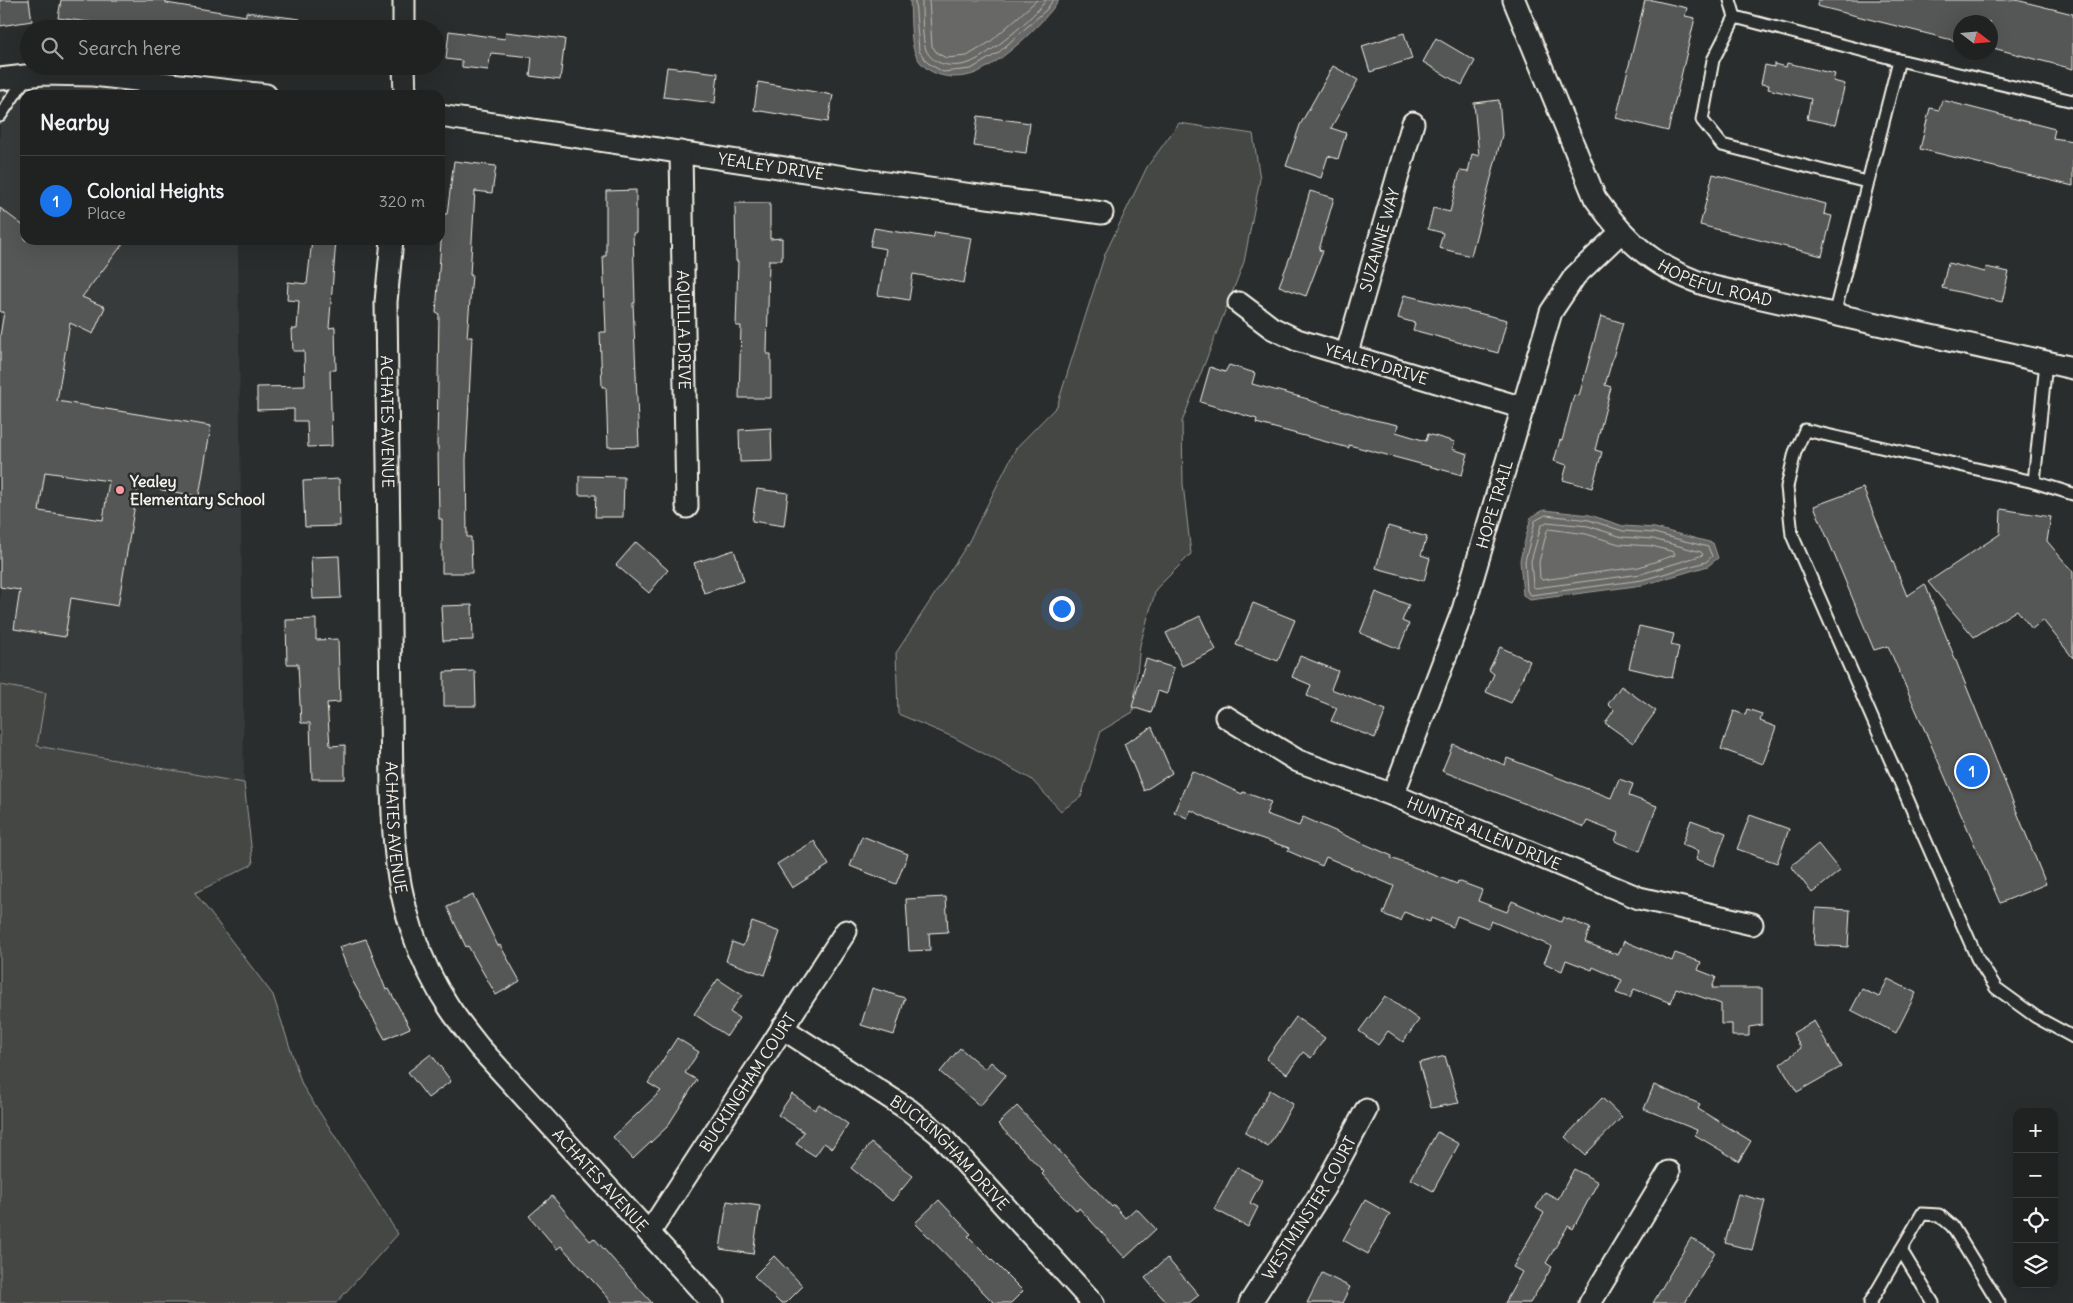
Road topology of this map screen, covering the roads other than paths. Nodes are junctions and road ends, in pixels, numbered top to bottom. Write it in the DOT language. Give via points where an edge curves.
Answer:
graph roads {
  1 [pos="404,0"];
  2 [pos="1514,0"];
  3 [pos="1730,0"];
  4 [pos="1735,17"];
  5 [pos="404,20"];
  6 [pos="1899,60"];
  7 [pos="34,75"];
  8 [pos="93,75"];
  9 [pos="404,75"];
  10 [pos="27,76"];
  11 [pos="0,79"];
  12 [pos="223,90"];
  13 [pos="405,90"];
  14 [pos="2073,101"];
  15 [pos="0,116"];
  16 [pos="445,117"];
  17 [pos="1413,123"];
  18 [pos="681,152"];
  19 [pos="1867,182"];
  20 [pos="1102,213"];
  21 [pos="1621,232"];
  22 [pos="392,245"];
  23 [pos="1239,303"];
  24 [pos="1834,314"];
  25 [pos="1346,356"];
  26 [pos="2046,362"];
  27 [pos="2073,368"];
  28 [pos="1522,408"];
  29 [pos="2034,482"];
  30 [pos="2073,494"];
  31 [pos="687,507"];
  32 [pos="1226,717"];
  33 [pos="1393,795"];
  34 [pos="1752,924"];
  35 [pos="846,931"];
  36 [pos="782,1028"];
  37 [pos="2073,1038"];
  38 [pos="1366,1110"];
  39 [pos="1669,1172"];
  40 [pos="649,1234"];
  41 [pos="1901,1250"];
  42 [pos="713,1303"];
  43 [pos="1094,1303"];
  44 [pos="1250,1303"];
  45 [pos="1590,1303"];
  46 [pos="1870,1303"];
  47 [pos="1933,1303"];
  48 [pos="1999,1303"];
  1 -- 5 [label="street"];
  2 -- 21 [label="street, HOPEFUL ROAD" via="1595,198"];
  3 -- 4 [label="lane"];
  4 -- 6 [label="lane"];
  4 -- 19 [label="lane" via="1713,60 1702,120 1722,145"];
  6 -- 14 [label="lane"];
  6 -- 19 [label="lane"];
  7 -- 10 [label="street"];
  8 -- 12 [label="street"];
  9 -- 13 [label="street"];
  10 -- 11 [label="street"];
  10 -- 15 [label="lane"];
  16 -- 18 [label="street, YEALEY DRIVE"];
  17 -- 25 [label="street, SUZANNE WAY"];
  18 -- 20 [label="street, YEALEY DRIVE"];
  18 -- 31 [label="street, AQUILLA DRIVE"];
  19 -- 24 [label="lane"];
  21 -- 24 [label="street, HOPEFUL ROAD" via="1648,257 1690,280"];
  21 -- 28 [label="street, HOPE TRAIL" via="1576,276 1551,312"];
  22 -- 40 [label="street, ACHATES AVENUE" via="386,302 392,789 394,847 401,891 429,971 449,1007 479,1047"];
  23 -- 25 [label="street, YEALEY DRIVE" via="1272,328"];
  24 -- 26 [label="street, HOPEFUL ROAD"];
  25 -- 28 [label="street, YEALEY DRIVE"];
  26 -- 27 [label="street, HOPEFUL ROAD"];
  26 -- 29 [label="lane"];
  28 -- 33 [label="street, HOPE TRAIL" via="1463,610"];
  29 -- 30 [label="lane"];
  29 -- 37 [label="lane" via="1805,430 1795,452 1788,487 1792,535 1977,958 1996,988 2036,1017"];
  32 -- 33 [label="street, HUNTER ALLEN DRIVE" via="1298,761"];
  33 -- 34 [label="street, HUNTER ALLEN DRIVE" via="1639,898"];
  35 -- 36 [label="street, BUCKINGHAM COURT"];
  36 -- 40 [label="street, BUCKINGHAM COURT"];
  36 -- 43 [label="street, BUCKINGHAM DRIVE" via="909,1110 938,1133"];
  38 -- 44 [label="street, WESTMINSTER COURT" via="1324,1188"];
  39 -- 45 [label="street"];
  40 -- 42 [label="street, ACHATES AVENUE"];
  41 -- 46 [label="lane"];
  41 -- 47 [label="lane"];
  41 -- 48 [label="lane" via="1922,1214 1939,1215 1952,1226"];
}
